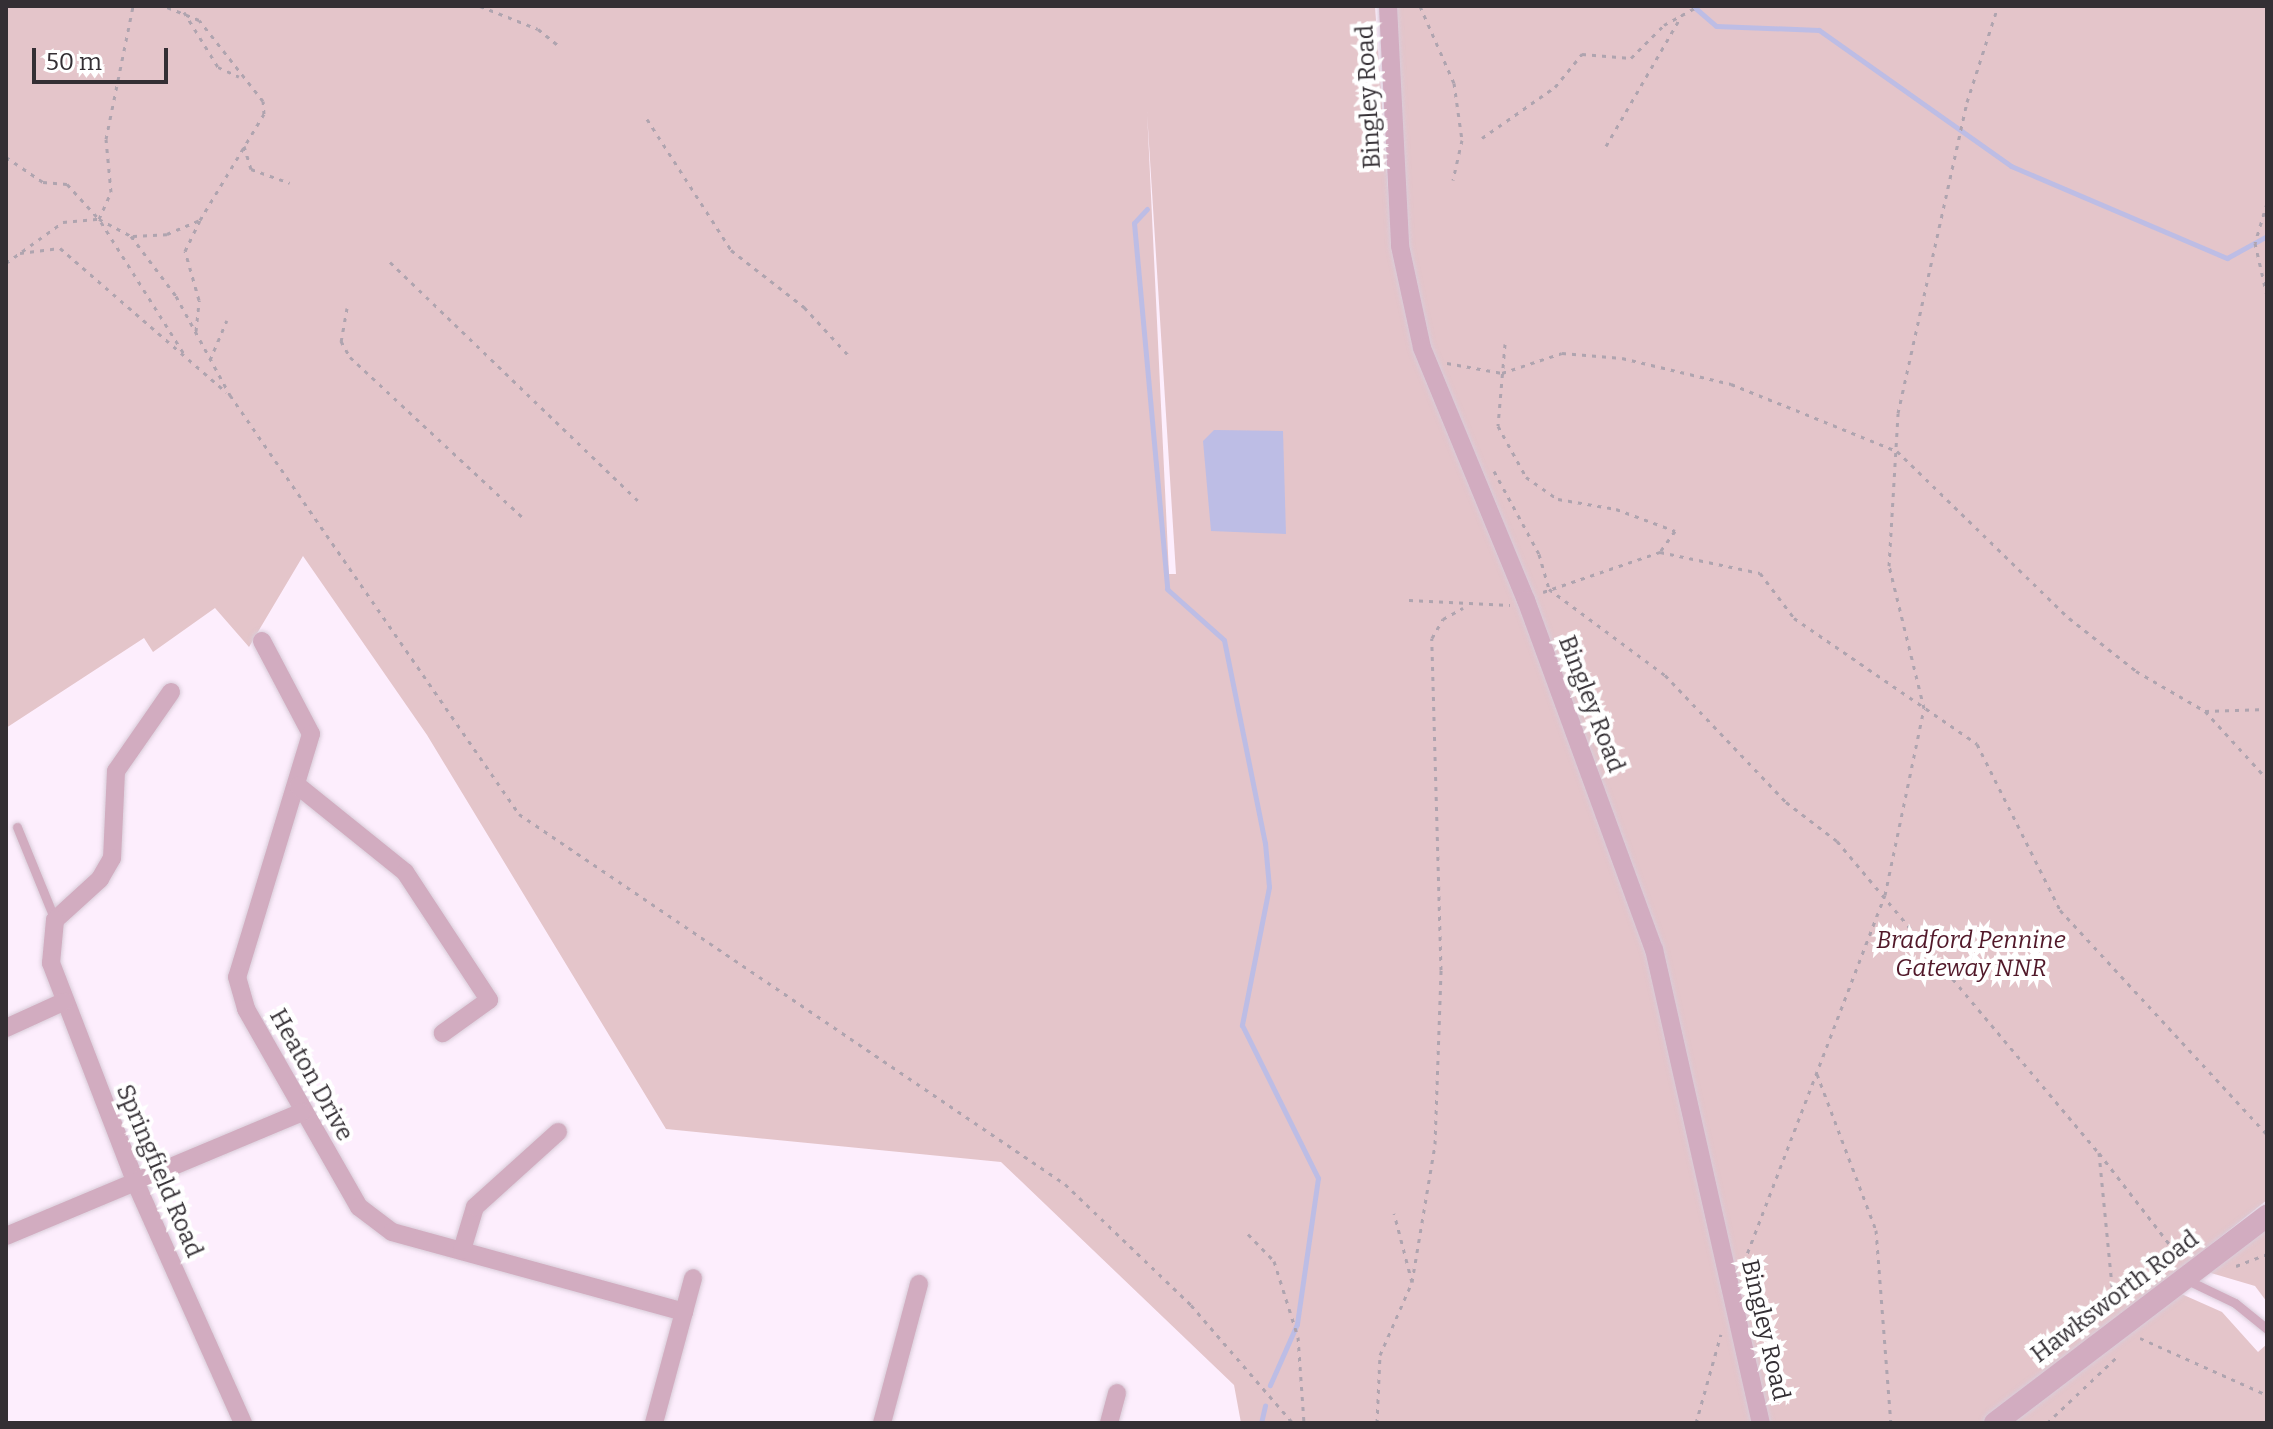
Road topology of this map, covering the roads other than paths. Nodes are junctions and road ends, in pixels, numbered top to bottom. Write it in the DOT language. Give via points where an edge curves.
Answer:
graph roads {
  1 [pos="1388,6"];
  2 [pos="262,641"];
  3 [pos="171,692"];
  4 [pos="298,786"];
  5 [pos="17,827"];
  6 [pos="54,926"];
  7 [pos="63,1002"];
  8 [pos="6,1028"];
  9 [pos="443,1033"];
  10 [pos="302,1112"];
  11 [pos="558,1132"];
  12 [pos="137,1186"];
  13 [pos="2267,1216"];
  14 [pos="6,1236"];
  15 [pos="462,1250"];
  16 [pos="2186,1275"];
  17 [pos="693,1278"];
  18 [pos="919,1284"];
  19 [pos="684,1312"];
  20 [pos="2267,1329"];
  21 [pos="1117,1393"];
  22 [pos="243,1423"];
  23 [pos="654,1423"];
  24 [pos="882,1423"];
  25 [pos="1109,1423"];
  26 [pos="1761,1423"];
  27 [pos="1995,1423"];
  1 -- 26 [label="street, Bingley Road" via="1409,296 1444,407 1526,600 1654,949"];
  2 -- 4 [label="street, Heaton Drive" via="311,734"];
  3 -- 6 [label="street" via="116,771 107,870"];
  4 -- 9 [label="street" via="405,872 489,1000"];
  4 -- 10 [label="street, Heaton Drive" via="244,936 237,977 246,1009"];
  5 -- 6 [label="lane"];
  6 -- 7 [label="street, Springfield Road" via="51,963"];
  7 -- 8 [label="street"];
  7 -- 12 [label="street, Springfield Road"];
  10 -- 12 [label="street"];
  10 -- 15 [label="street, Heaton Drive" via="367,1218"];
  11 -- 15 [label="street" via="475,1207"];
  12 -- 14 [label="street"];
  12 -- 22 [label="street, Springfield Road"];
  13 -- 16 [label="street, Hawksworth Road"];
  15 -- 19 [label="street, Heaton Drive"];
  16 -- 20 [label="lane"];
  16 -- 27 [label="street, Hawksworth Road"];
  17 -- 19 [label="street"];
  18 -- 24 [label="street"];
  19 -- 23 [label="street"];
  21 -- 25 [label="street"];
}
